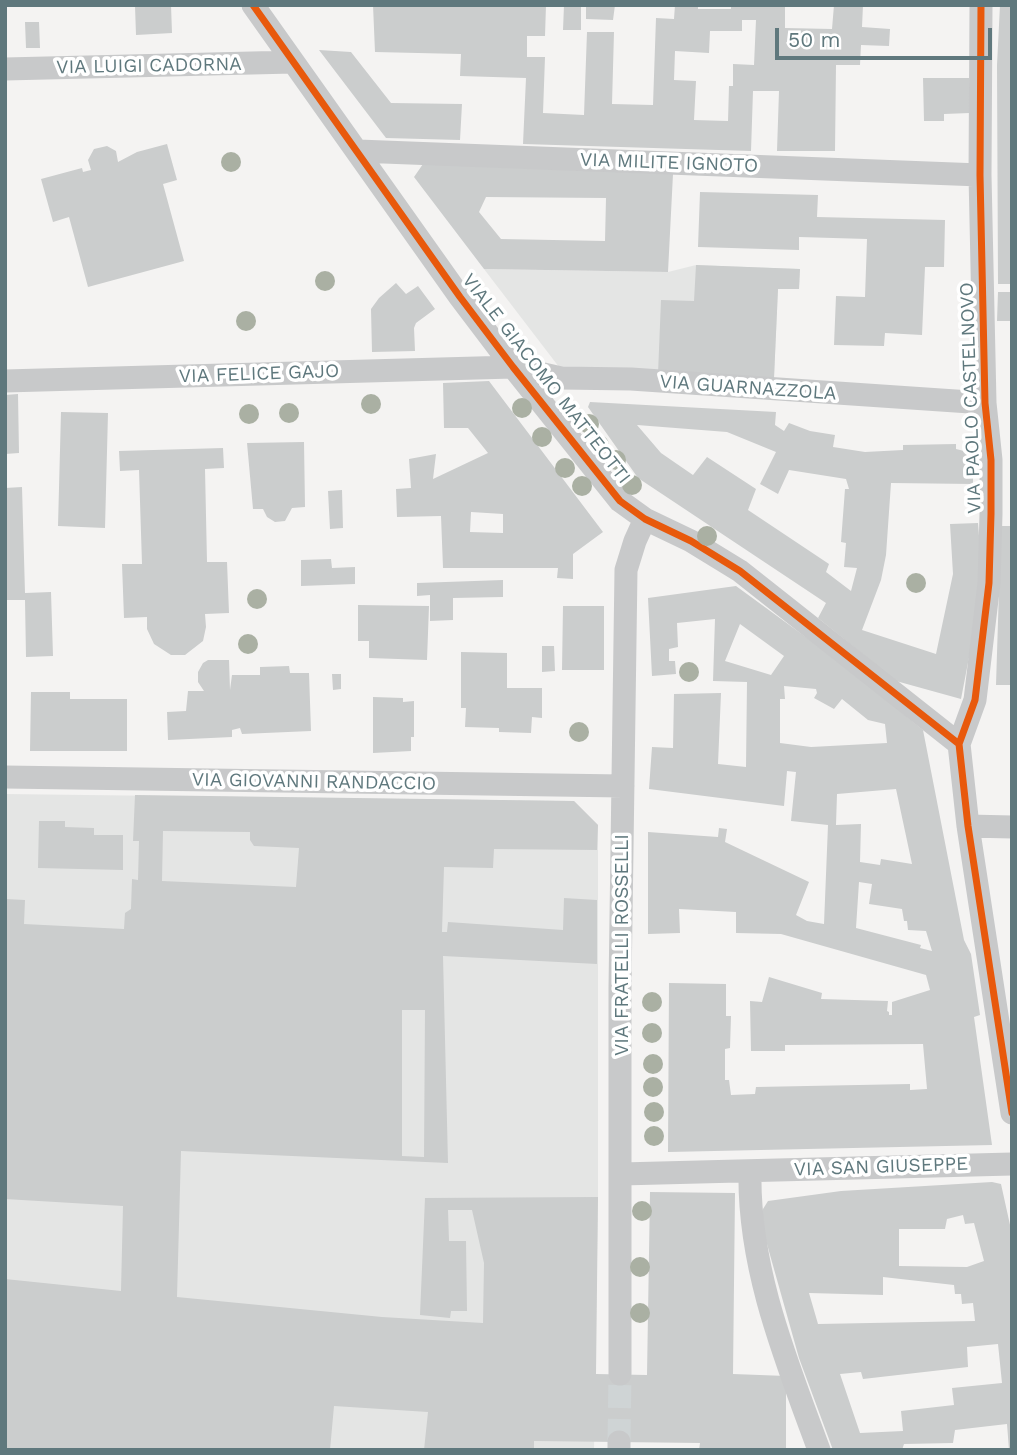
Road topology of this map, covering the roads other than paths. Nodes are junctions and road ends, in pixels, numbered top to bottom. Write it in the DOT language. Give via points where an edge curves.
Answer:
graph roads {
  1 [pos="253,5"];
  2 [pos="981,5"];
  3 [pos="293,62"];
  4 [pos="5,69"];
  5 [pos="358,151"];
  6 [pos="980,175"];
  7 [pos="513,367"];
  8 [pos="5,381"];
  9 [pos="985,403"];
  10 [pos="645,519"];
  11 [pos="959,744"];
  12 [pos="5,777"];
  13 [pos="623,786"];
  14 [pos="968,826"];
  15 [pos="1012,827"];
  16 [pos="1012,1113"];
  17 [pos="1012,1164"];
  18 [pos="750,1171"];
  19 [pos="621,1174"];
  20 [pos="620,1374"];
  21 [pos="819,1450"];
  1 -- 3 [label="street, VIALE GIACOMO MATTEOTTI"];
  2 -- 6 [label="street, VIA PAOLO CASTELNOVO"];
  3 -- 4 [label="street, VIA LUIGI CADORNA"];
  3 -- 5 [label="street, VIALE GIACOMO MATTEOTTI"];
  5 -- 6 [label="street, VIA MILITE IGNOTO"];
  5 -- 7 [label="street, VIALE GIACOMO MATTEOTTI"];
  6 -- 9 [label="street, VIA PAOLO CASTELNOVO"];
  7 -- 8 [label="street, VIA FELICE GAJO"];
  7 -- 9 [label="street, VIA GUARNAZZOLA" via="561,378"];
  7 -- 10 [label="street, VIALE GIACOMO MATTEOTTI" via="620,501"];
  9 -- 11 [label="street, VIA PAOLO CASTELNOVO" via="991,460 989,583 975,700"];
  10 -- 11 [label="street, VIALE GIACOMO MATTEOTTI" via="740,571"];
  10 -- 13 [label="street, VIA FRATELLI ROSSELLI" via="626,570"];
  11 -- 14 [label="street"];
  12 -- 13 [label="street, VIA GIOVANNI RANDACCIO"];
  13 -- 19 [label="street, VIA FRATELLI ROSSELLI"];
  14 -- 15 [label="street"];
  14 -- 16 [label="street"];
  17 -- 18 [label="street, VIA SAN GIUSEPPE"];
  18 -- 19 [label="street, VIA SAN GIUSEPPE"];
  18 -- 21 [label="street" via="757,1261 787,1364"];
  19 -- 20 [label="street, VIA FRATELLI ROSSELLI"];
}
